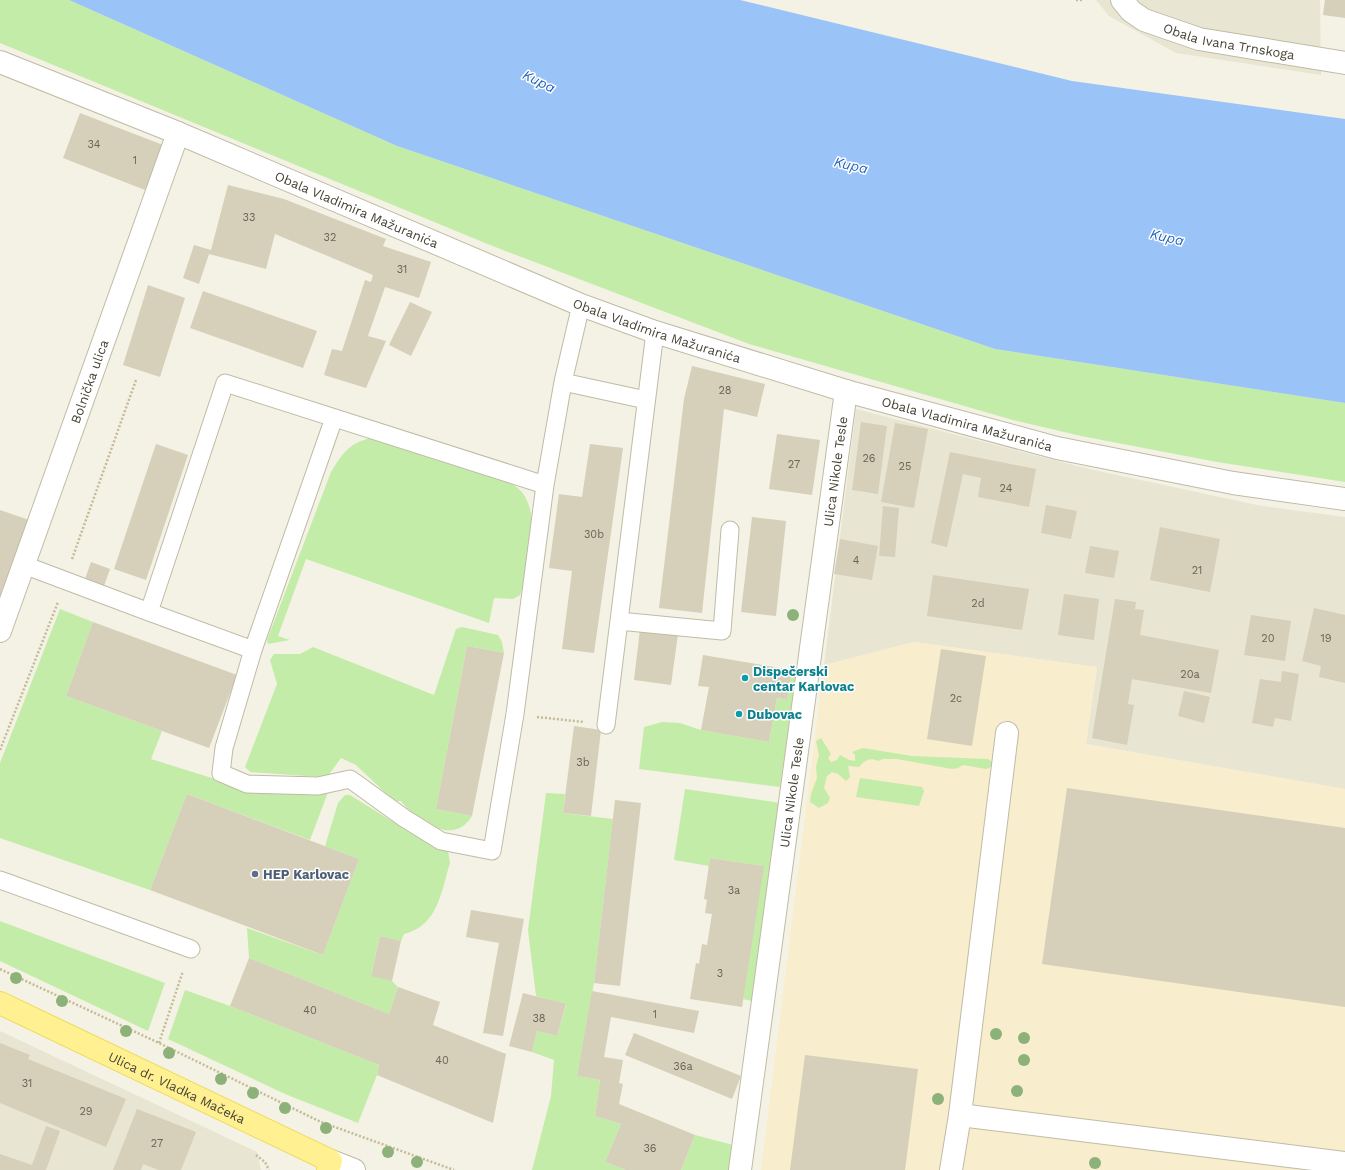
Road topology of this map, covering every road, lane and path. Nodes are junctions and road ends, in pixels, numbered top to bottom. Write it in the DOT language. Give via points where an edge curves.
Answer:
graph roads {
  1 [pos="1076,0"];
  2 [pos="1083,0"];
  3 [pos="1122,0"];
  4 [pos="0,62"];
  5 [pos="1345,63"];
  6 [pos="178,133"];
  7 [pos="581,305"];
  8 [pos="655,332"];
  9 [pos="563,382"];
  10 [pos="846,391"];
  11 [pos="646,400"];
  12 [pos="334,418"];
  13 [pos="545,485"];
  14 [pos="1345,499"];
  15 [pos="730,530"];
  16 [pos="24,566"];
  17 [pos="149,612"];
  18 [pos="619,621"];
  19 [pos="0,630"];
  20 [pos="253,650"];
  21 [pos="515,714"];
  22 [pos="606,725"];
  23 [pos="1007,733"];
  24 [pos="0,880"];
  25 [pos="190,949"];
  26 [pos="0,970"];
  27 [pos="0,1003"];
  28 [pos="159,1043"];
  29 [pos="960,1115"];
  30 [pos="1345,1163"];
  31 [pos="329,1165"];
  32 [pos="354,1170"];
  33 [pos="454,1170"];
  34 [pos="740,1170"];
  35 [pos="951,1170"];
  1 -- 2 [label="path"];
  3 -- 5 [label="street, Obala Ivana Trnskoga" via="1131,11 1144,20 1199,39"];
  4 -- 6 [label="street, Obala Vladimira Mažuranića"];
  6 -- 7 [label="street, Obala Vladimira Mažuranića"];
  6 -- 16 [label="street, Bolnička ulica"];
  7 -- 8 [label="street, Obala Vladimira Mažuranića"];
  7 -- 9 [label="lane"];
  8 -- 10 [label="street, Obala Vladimira Mažuranića"];
  8 -- 11 [label="lane"];
  9 -- 11 [label="lane"];
  9 -- 13 [label="lane"];
  10 -- 14 [label="street, Obala Vladimira Mažuranića" via="1057,448 1233,483"];
  10 -- 34 [label="street, Ulica Nikole Tesle"];
  11 -- 18 [label="lane"];
  12 -- 13 [label="lane"];
  12 -- 17 [label="lane" via="225,382"];
  12 -- 20 [label="lane"];
  13 -- 21 [label="lane"];
  15 -- 18 [label="lane" via="722,631"];
  16 -- 17 [label="lane"];
  16 -- 19 [label="street, Bolnička ulica"];
  17 -- 20 [label="lane"];
  18 -- 22 [label="lane"];
  20 -- 21 [label="lane" via="224,748 221,773 247,784 318,786 350,779 404,818 441,840 492,850"];
  21 -- 22 [label="path"];
  23 -- 29 [label="street"];
  24 -- 25 [label="lane"];
  25 -- 28 [label="path"];
  26 -- 28 [label="path"];
  27 -- 31 [label="main road, Ulica dr. Vladka Mačeka"];
  28 -- 33 [label="path" via="321,1122"];
  29 -- 30 [label="street"];
  29 -- 35 [label="street"];
  31 -- 32 [label="street, Ulica dr. Vladka Mačeka"];
}
